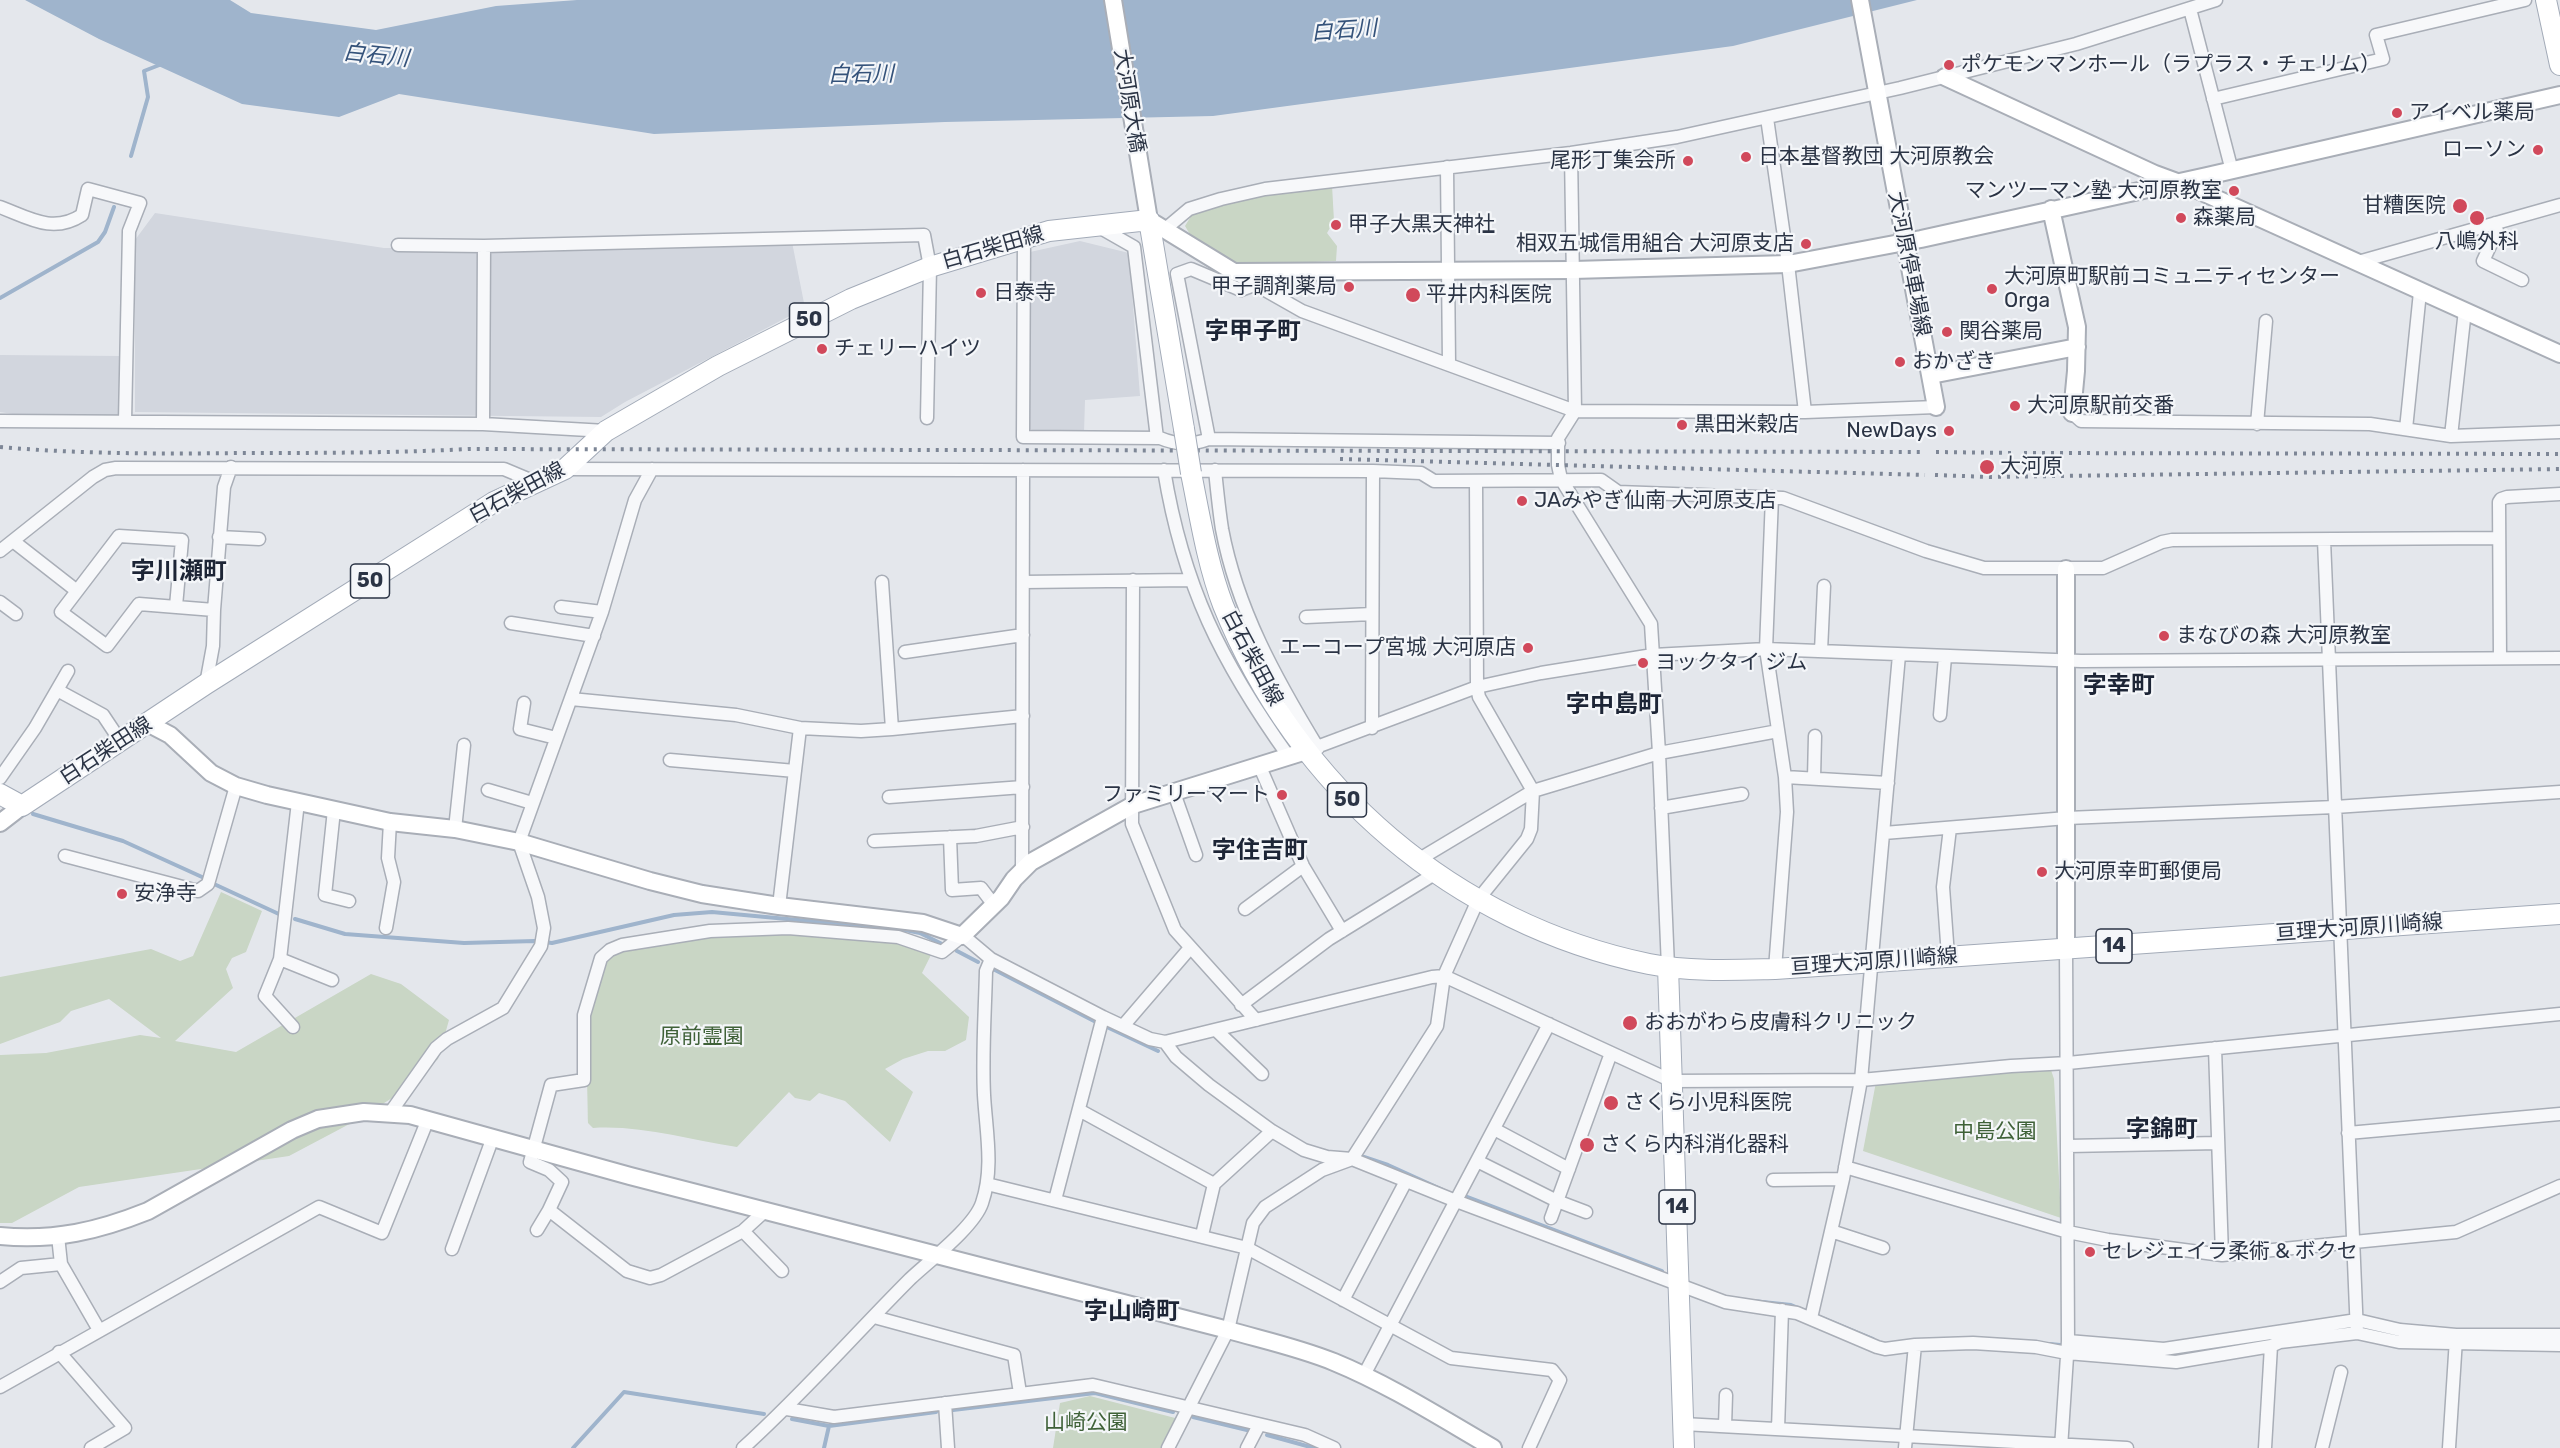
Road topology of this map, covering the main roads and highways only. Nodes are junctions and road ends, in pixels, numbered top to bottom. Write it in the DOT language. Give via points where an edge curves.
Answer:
graph roads {
  1 [pos="2546,0"];
  2 [pos="2560,65"];
  3 [pos="0,794"];
  4 [pos="2560,914"];
  5 [pos="1668,967"];
  6 [pos="1684,1448"];
  1 -- 2 [label="main road"];
  3 -- 5 [label="main road, 白石柴田線 / 50, bridge" via="22,806 494,502 565,469 606,430 696,377 790,329 930,267 1049,231 1153,217 1191,473 1208,557 1245,654 1304,752 1374,826 1479,900 1569,942"];
  4 -- 5 [label="main road, 亘理大河原川崎線 / 14" via="1775,969"];
  5 -- 6 [label="main road, 14"];
}
